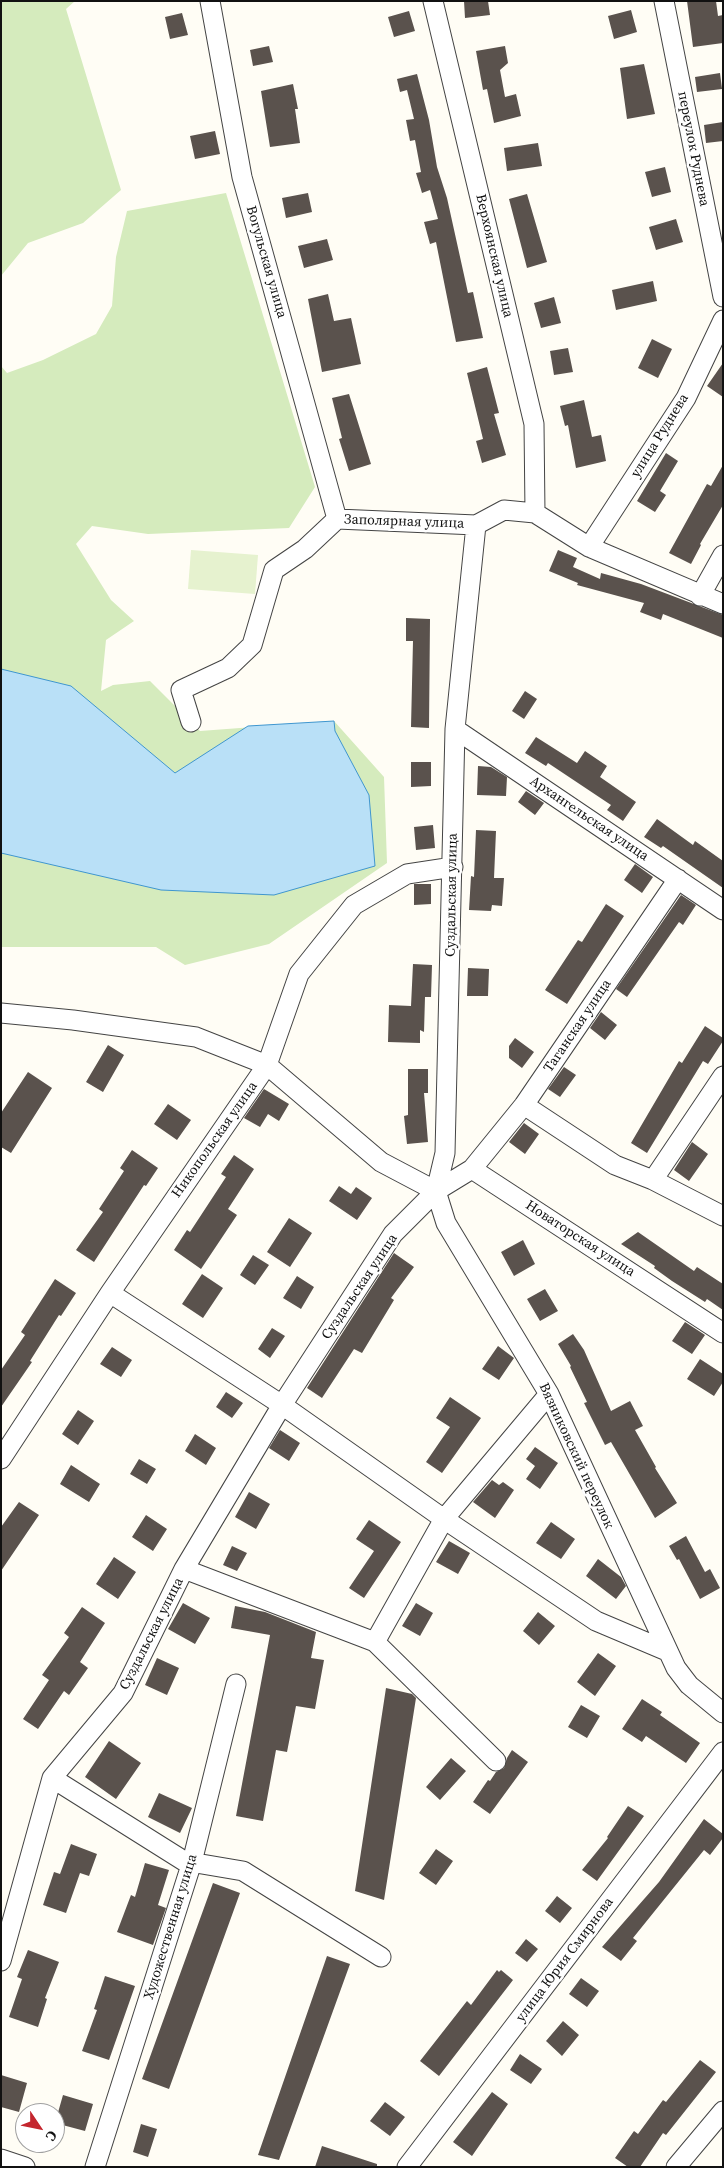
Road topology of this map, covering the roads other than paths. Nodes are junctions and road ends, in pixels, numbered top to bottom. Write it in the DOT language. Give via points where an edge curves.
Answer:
graph roads {
  1 [pos="210,1"];
  2 [pos="433,1"];
  3 [pos="664,1"];
  4 [pos="723,297"];
  5 [pos="723,320"];
  6 [pos="534,513"];
  7 [pos="337,519"];
  8 [pos="476,525"];
  9 [pos="589,547"];
  10 [pos="723,555"];
  11 [pos="700,596"];
  12 [pos="723,604"];
  13 [pos="191,722"];
  14 [pos="455,729"];
  15 [pos="453,867"];
  16 [pos="678,879"];
  17 [pos="723,910"];
  18 [pos="1,1014"];
  19 [pos="267,1065"];
  20 [pos="723,1076"];
  21 [pos="524,1105"];
  22 [pos="472,1169"];
  23 [pos="653,1180"];
  24 [pos="436,1191"];
  25 [pos="723,1216"];
  26 [pos="110,1293"];
  27 [pos="723,1333"];
  28 [pos="549,1394"];
  29 [pos="282,1405"];
  30 [pos="1,1459"];
  31 [pos="444,1519"];
  32 [pos="184,1569"];
  33 [pos="375,1642"];
  34 [pos="667,1650"];
  35 [pos="236,1684"];
  36 [pos="723,1713"];
  37 [pos="723,1752"];
  38 [pos="496,1761"];
  39 [pos="52,1778"];
  40 [pos="192,1862"];
  41 [pos="381,1957"];
  42 [pos="1,1961"];
  43 [pos="723,2111"];
  44 [pos="1,2159"];
  45 [pos="25,2167"];
  46 [pos="95,2167"];
  47 [pos="408,2167"];
  48 [pos="676,2167"];
  1 -- 7 [label="street, Вогульская улица" via="242,177"];
  2 -- 6 [label="street, Верхоянская улица" via="534,424"];
  3 -- 4 [label="street, переулок Руднева"];
  5 -- 9 [label="street, улица Руднева" via="686,398"];
  6 -- 8 [label="street, Заполярная улица" via="504,510"];
  6 -- 9 [label="street, Заполярная улица"];
  7 -- 8 [label="street, Заполярная улица"];
  7 -- 13 [label="street, Заполярная улица" via="305,549 274,570 252,645 228,668 181,690"];
  8 -- 14 [label="street, Суздальская улица"];
  9 -- 11 [label="street, Заполярная улица"];
  10 -- 11 [label="street"];
  11 -- 12 [label="street, Заполярная улица"];
  14 -- 15 [label="street, Суздальская улица"];
  14 -- 16 [label="street, Архангельская улица"];
  15 -- 19 [label="street, Никопольская улица" via="407,874 354,905 299,974"];
  15 -- 24 [label="street, Суздальская улица" via="445,1153"];
  16 -- 17 [label="street, Архангельская улица"];
  16 -- 21 [label="street, Таганская улица"];
  18 -- 19 [label="street" via="73,1020 196,1038"];
  19 -- 24 [label="street" via="381,1162"];
  19 -- 26 [label="street, Никопольская улица"];
  20 -- 23 [label="street"];
  21 -- 22 [label="street, Таганская улица"];
  21 -- 23 [label="street" via="614,1165"];
  22 -- 24 [label="street"];
  22 -- 27 [label="street, Новаторская улица"];
  23 -- 25 [label="street"];
  24 -- 28 [label="street, Вязниковский переулок" via="446,1223"];
  24 -- 29 [label="street, Суздальская улица" via="393,1234"];
  26 -- 29 [label="street"];
  26 -- 30 [label="street, Никопольская улица"];
  28 -- 31 [label="street"];
  28 -- 34 [label="street, Вязниковский переулок"];
  29 -- 31 [label="street"];
  29 -- 32 [label="street, Суздальская улица"];
  31 -- 33 [label="street"];
  31 -- 34 [label="street" via="596,1621"];
  32 -- 33 [label="street"];
  32 -- 39 [label="street, Суздальская улица" via="123,1693"];
  33 -- 38 [label="street"];
  34 -- 36 [label="street, Вязниковский переулок" via="689,1685"];
  35 -- 40 [label="street, Художественная улица"];
  37 -- 47 [label="street, улица Юрия Смирнова"];
  39 -- 40 [label="street" via="184,1861"];
  39 -- 42 [label="street"];
  40 -- 41 [label="street" via="243,1871"];
  40 -- 46 [label="street, Художественная улица"];
  43 -- 48 [label="street"];
  44 -- 45 [label="street"];
}
